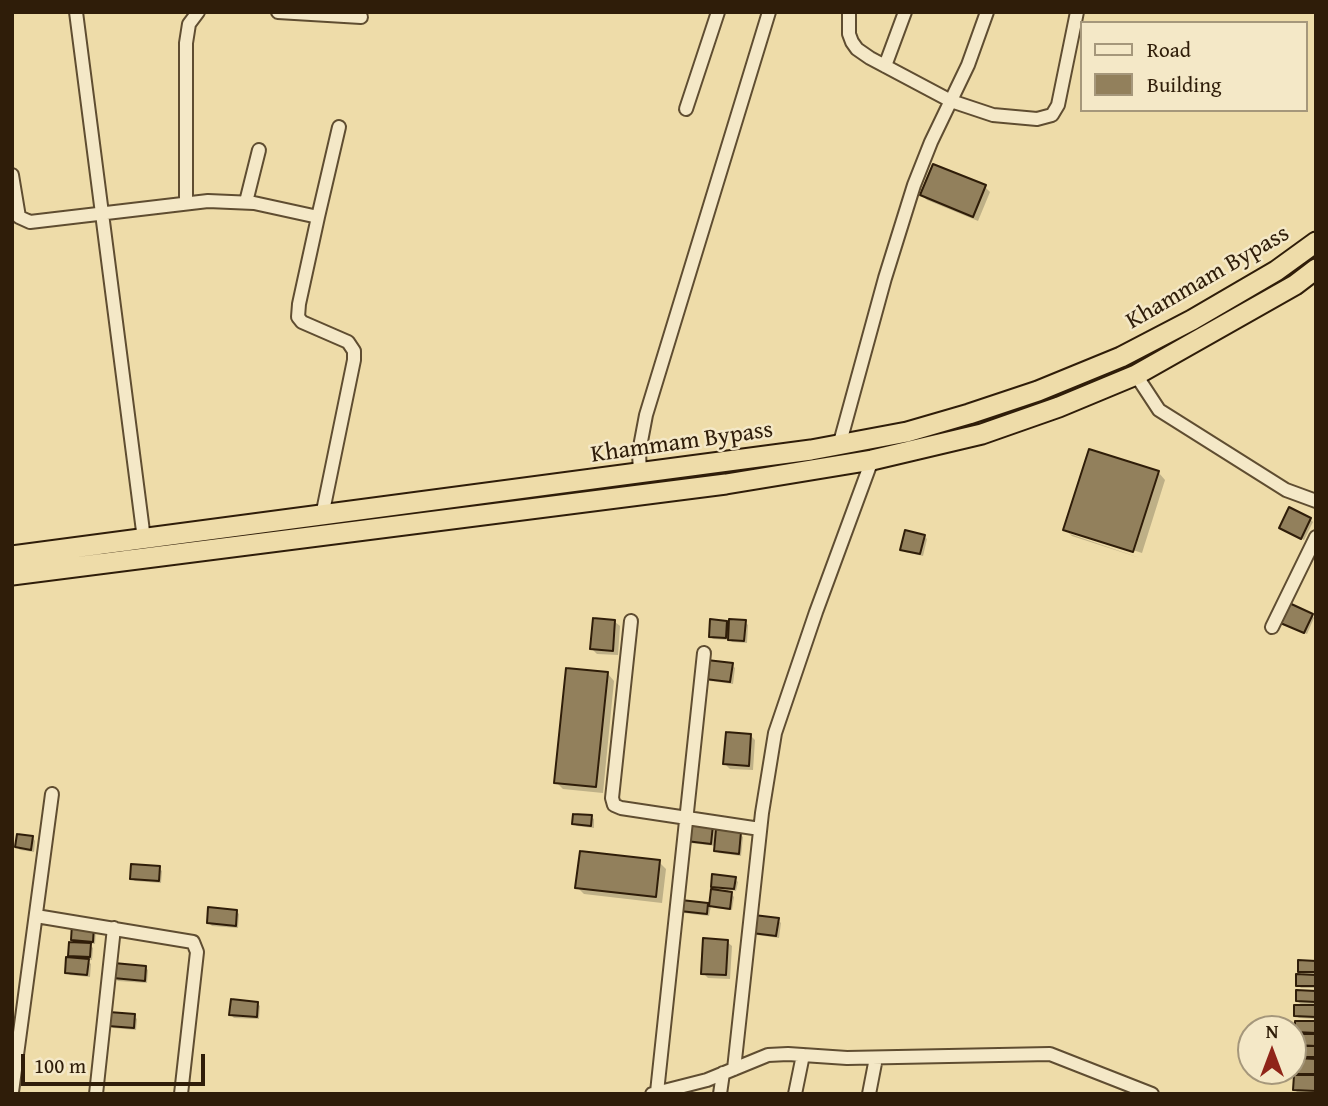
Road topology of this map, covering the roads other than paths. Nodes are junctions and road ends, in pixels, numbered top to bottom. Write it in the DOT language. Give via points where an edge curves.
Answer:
graph roads {
  1 [pos="76,12"];
  2 [pos="198,12"];
  3 [pos="278,12"];
  4 [pos="718,12"];
  5 [pos="769,12"];
  6 [pos="849,12"];
  7 [pos="905,12"];
  8 [pos="987,12"];
  9 [pos="1077,12"];
  10 [pos="361,17"];
  11 [pos="885,66"];
  12 [pos="951,101"];
  13 [pos="686,109"];
  14 [pos="339,127"];
  15 [pos="258,150"];
  16 [pos="12,174"];
  17 [pos="246,202"];
  18 [pos="187,203"];
  19 [pos="102,212"];
  20 [pos="318,217"];
  21 [pos="1316,242"];
  22 [pos="1316,269"];
  23 [pos="1136,375"];
  24 [pos="839,446"];
  25 [pos="872,460"];
  26 [pos="710,464"];
  27 [pos="640,473"];
  28 [pos="715,485"];
  29 [pos="1316,501"];
  30 [pos="322,516"];
  31 [pos="1316,537"];
  32 [pos="145,548"];
  33 [pos="18,565"];
  34 [pos="631,621"];
  35 [pos="1272,627"];
  36 [pos="704,653"];
  37 [pos="51,794"];
  38 [pos="686,818"];
  39 [pos="760,829"];
  40 [pos="36,916"];
  41 [pos="114,928"];
  42 [pos="803,1055"];
  43 [pos="876,1058"];
  44 [pos="729,1071"];
  45 [pos="12,1092"];
  46 [pos="655,1093"];
  47 [pos="96,1094"];
  48 [pos="181,1094"];
  49 [pos="720,1094"];
  50 [pos="795,1094"];
  51 [pos="869,1094"];
  52 [pos="1152,1094"];
  1 -- 19 [label="street"];
  2 -- 18 [label="street" via="189,24 186,43"];
  3 -- 10 [label="street"];
  4 -- 13 [label="street"];
  5 -- 27 [label="street" via="646,415"];
  6 -- 11 [label="street" via="852,42"];
  7 -- 11 [label="street"];
  8 -- 12 [label="street"];
  9 -- 12 [label="street" via="1061,94 1052,115 1006,117"];
  11 -- 12 [label="street"];
  12 -- 24 [label="street" via="914,185"];
  14 -- 20 [label="street"];
  15 -- 17 [label="street"];
  16 -- 19 [label="street" via="22,220"];
  17 -- 18 [label="street"];
  17 -- 20 [label="street"];
  18 -- 19 [label="street"];
  19 -- 32 [label="street"];
  20 -- 30 [label="street" via="298,317 348,342 354,352"];
  21 -- 24 [label="highway, Khammam Bypass" via="1276,271 1121,357 969,414"];
  22 -- 23 [label="highway, Khammam Bypass"];
  23 -- 25 [label="highway, Khammam Bypass" via="982,434"];
  23 -- 29 [label="street" via="1159,410 1286,490"];
  24 -- 26 [label="highway, Khammam Bypass"];
  25 -- 28 [label="highway, Khammam Bypass"];
  25 -- 39 [label="street" via="775,733"];
  26 -- 27 [label="highway, Khammam Bypass"];
  26 -- 28 [label="highway"];
  27 -- 30 [label="highway, Khammam Bypass"];
  28 -- 32 [label="highway, Khammam Bypass"];
  30 -- 32 [label="highway, Khammam Bypass"];
  31 -- 35 [label="street"];
  32 -- 33 [label="highway, Khammam Bypass"];
  34 -- 38 [label="street" via="613,802 621,808"];
  36 -- 38 [label="street"];
  37 -- 40 [label="street"];
  38 -- 39 [label="street"];
  38 -- 46 [label="street"];
  39 -- 44 [label="street"];
  40 -- 41 [label="street"];
  40 -- 45 [label="street"];
  41 -- 47 [label="street"];
  41 -- 48 [label="street" via="188,939 195,944"];
  42 -- 43 [label="street"];
  42 -- 44 [label="street" via="768,1055"];
  42 -- 50 [label="street"];
  43 -- 51 [label="street"];
  43 -- 52 [label="street" via="1049,1054"];
  44 -- 46 [label="street"];
  44 -- 49 [label="street"];
}
